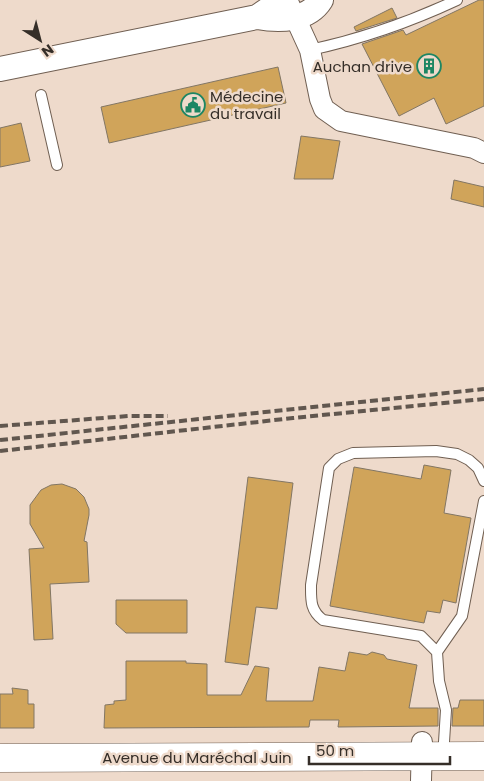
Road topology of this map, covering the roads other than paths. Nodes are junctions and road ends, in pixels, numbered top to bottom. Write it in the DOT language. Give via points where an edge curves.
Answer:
graph roads {
  1 [pos="321,0"];
  2 [pos="457,0"];
  3 [pos="294,4"];
  4 [pos="310,50"];
  5 [pos="0,68"];
  6 [pos="41,95"];
  7 [pos="484,153"];
  8 [pos="57,165"];
  9 [pos="484,481"];
  10 [pos="484,501"];
  11 [pos="437,652"];
  12 [pos="484,742"];
  13 [pos="0,744"];
  14 [pos="427,755"];
  15 [pos="484,756"];
  16 [pos="0,758"];
  1 -- 3 [label="street" via="306,14"];
  2 -- 4 [label="lane" via="419,18 348,42"];
  3 -- 4 [label="street"];
  3 -- 5 [label="street" via="258,16"];
  4 -- 7 [label="street" via="324,109 341,121 474,148"];
  6 -- 8 [label="lane"];
  9 -- 11 [label="lane" via="478,468 469,460 457,454 436,451 353,453 338,459 329,468 311,585 315,614 323,620 421,636"];
  10 -- 11 [label="lane" via="462,616"];
  11 -- 14 [label="lane" via="446,710"];
  12 -- 14 [label="main road, Avenue du Maréchal Juin"];
  13 -- 14 [label="main road, Avenue du Maréchal Juin"];
  14 -- 15 [label="main road, Avenue du Maréchal Juin"];
  14 -- 16 [label="main road, Avenue du Maréchal Juin"];
}
